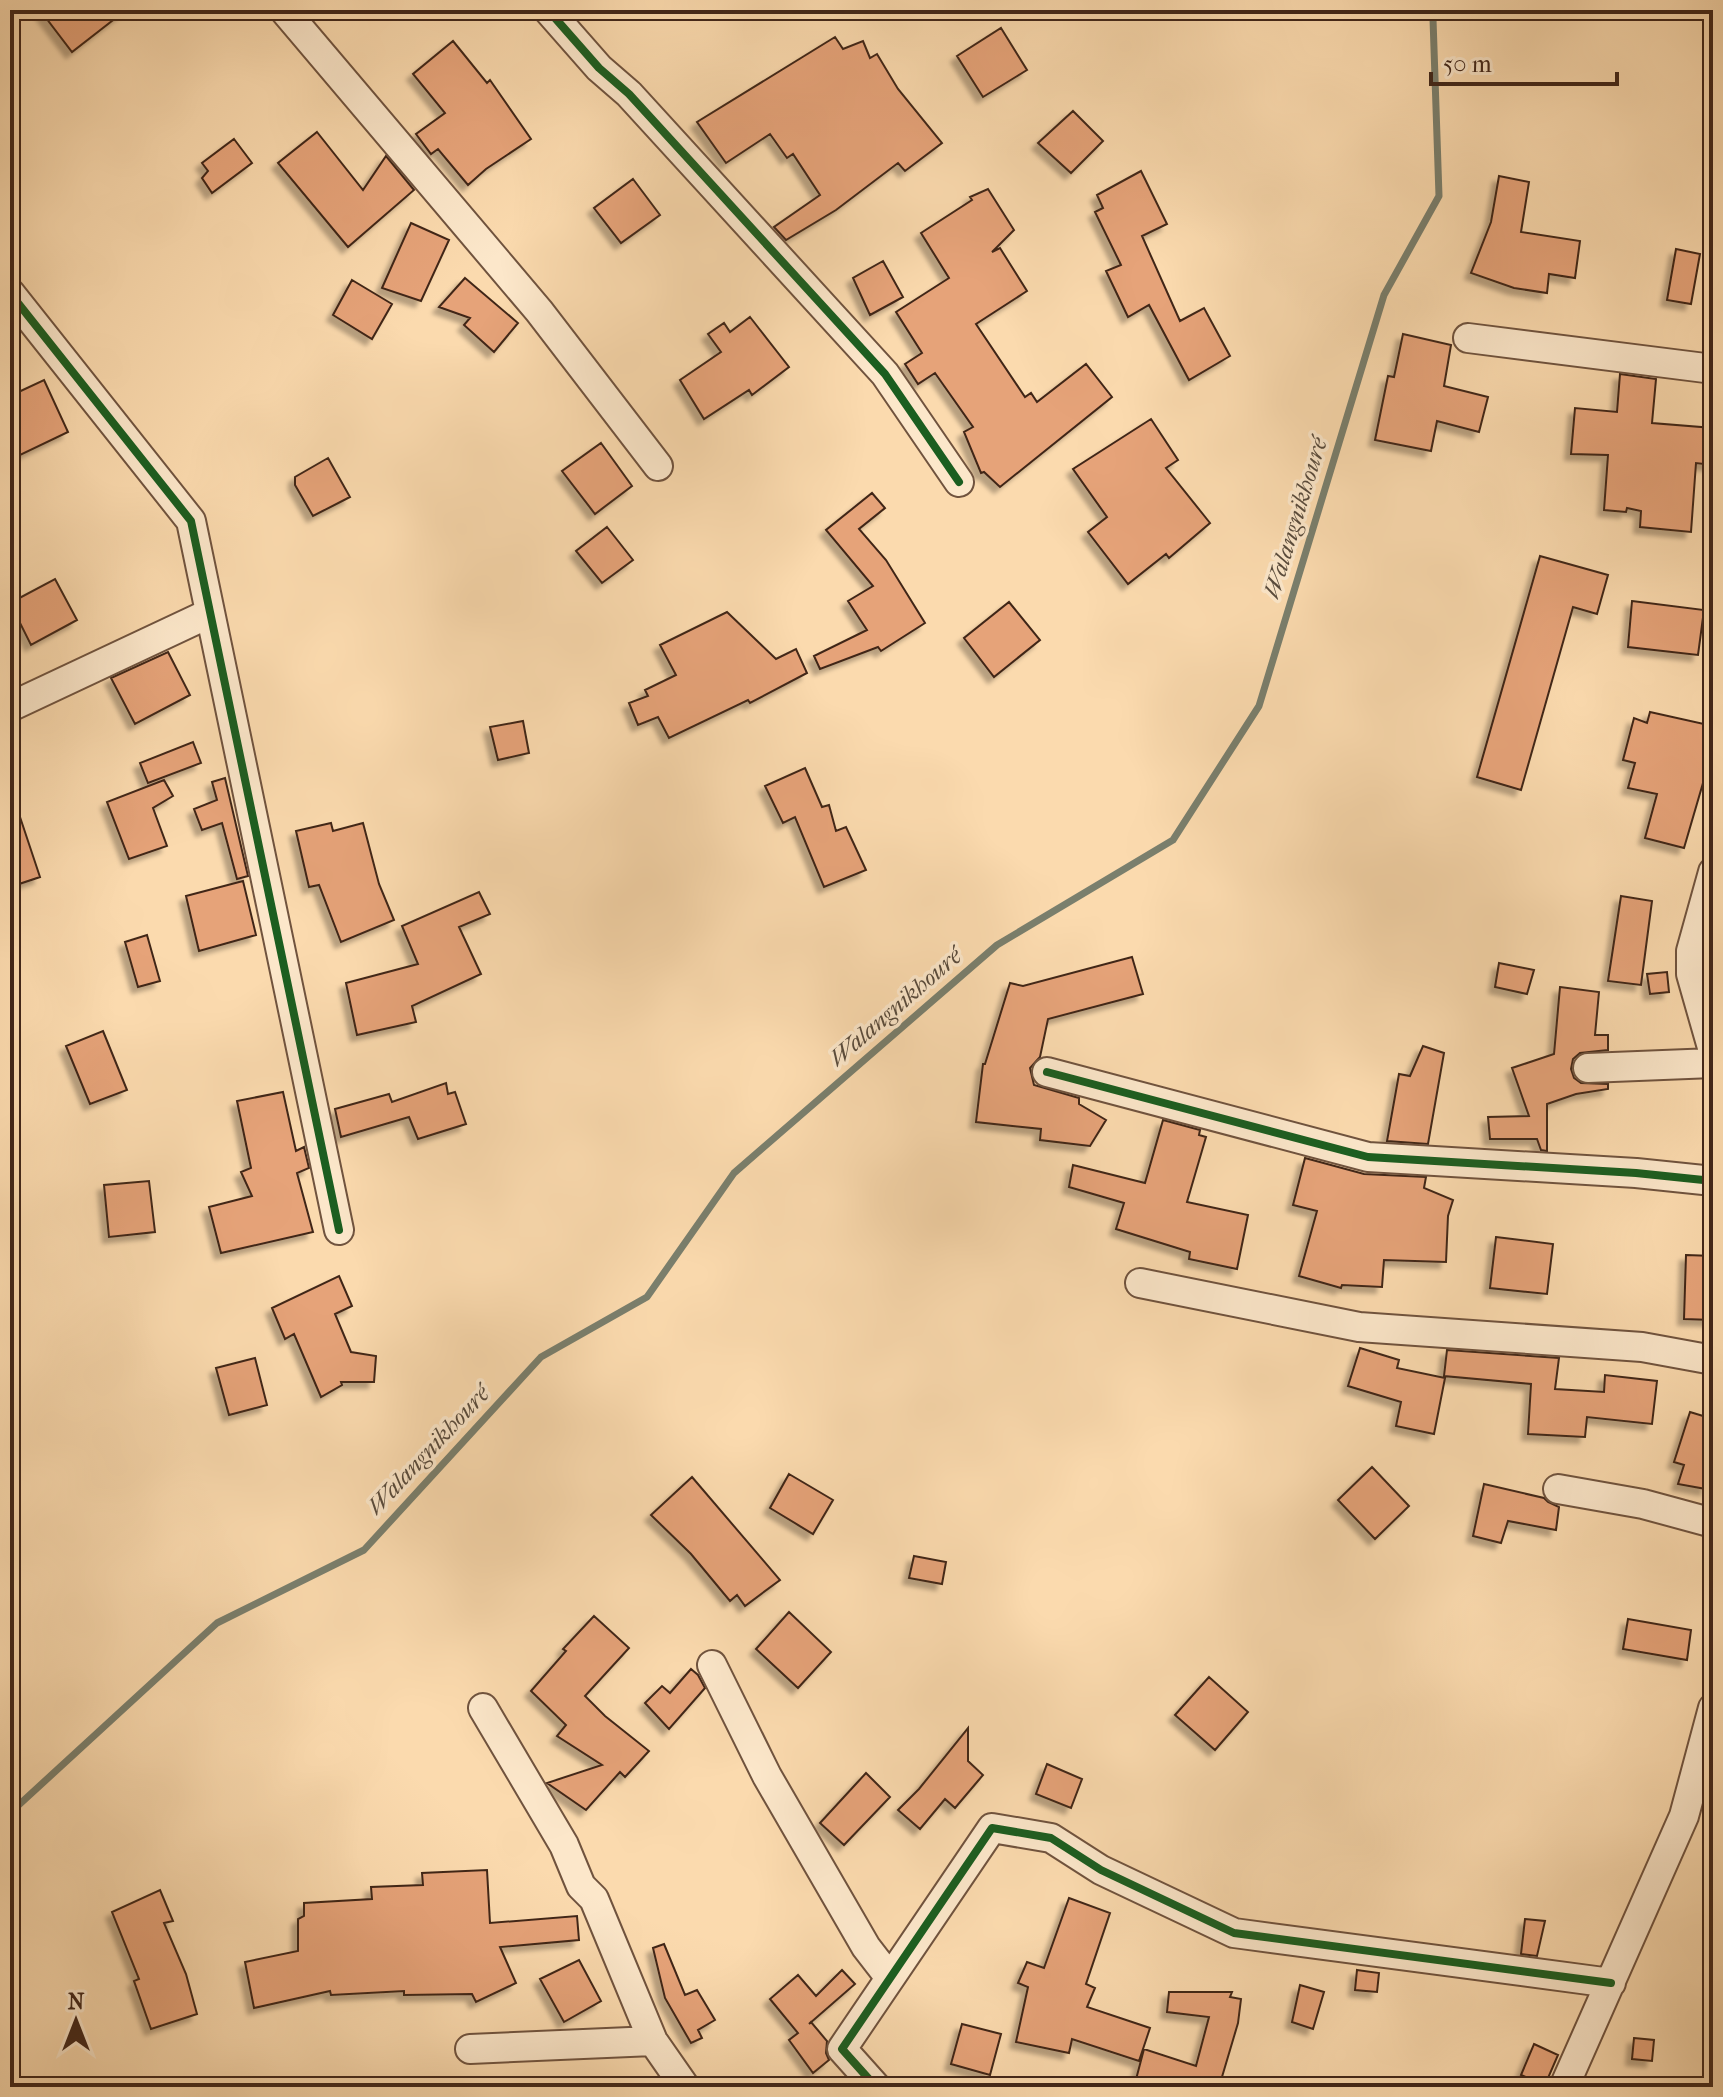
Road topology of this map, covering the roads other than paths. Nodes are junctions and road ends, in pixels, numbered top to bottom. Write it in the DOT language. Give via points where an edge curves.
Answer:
graph roads {
  1 [pos="284,10"];
  2 [pos="548,10"];
  3 [pos="10,293"];
  4 [pos="1468,338"];
  5 [pos="1713,369"];
  6 [pos="658,466"];
  7 [pos="959,482"];
  8 [pos="208,614"];
  9 [pos="10,707"];
  10 [pos="1713,872"];
  11 [pos="1713,1051"];
  12 [pos="1713,1063"];
  13 [pos="1588,1068"];
  14 [pos="1047,1072"];
  15 [pos="1713,1181"];
  16 [pos="339,1230"];
  17 [pos="1140,1283"];
  18 [pos="1713,1360"];
  19 [pos="1558,1489"];
  20 [pos="1713,1523"];
  21 [pos="712,1665"];
  22 [pos="483,1708"];
  23 [pos="1713,1708"];
  24 [pos="890,1978"];
  25 [pos="1611,1983"];
  26 [pos="653,2041"];
  27 [pos="470,2049"];
  28 [pos="685,2087"];
  29 [pos="876,2087"];
  30 [pos="1564,2087"];
  1 -- 6 [label="street" via="539,311"];
  2 -- 7 [label="street" via="885,374"];
  3 -- 8 [label="street" via="191,521"];
  4 -- 5 [label="street"];
  8 -- 9 [label="street"];
  8 -- 16 [label="street"];
  10 -- 11 [label="street" via="1691,951 1691,974"];
  12 -- 13 [label="street"];
  14 -- 15 [label="street" via="1368,1157"];
  17 -- 18 [label="street" via="1359,1327 1642,1347"];
  19 -- 20 [label="street"];
  21 -- 24 [label="street" via="767,1776 866,1947"];
  22 -- 26 [label="street" via="564,1845 581,1886 594,1899"];
  23 -- 25 [label="street" via="1684,1816"];
  24 -- 25 [label="street" via="992,1828 1051,1838 1101,1870 1234,1933"];
  24 -- 29 [label="street" via="842,2049"];
  25 -- 30 [label="street"];
  26 -- 27 [label="street"];
  26 -- 28 [label="street"];
}
